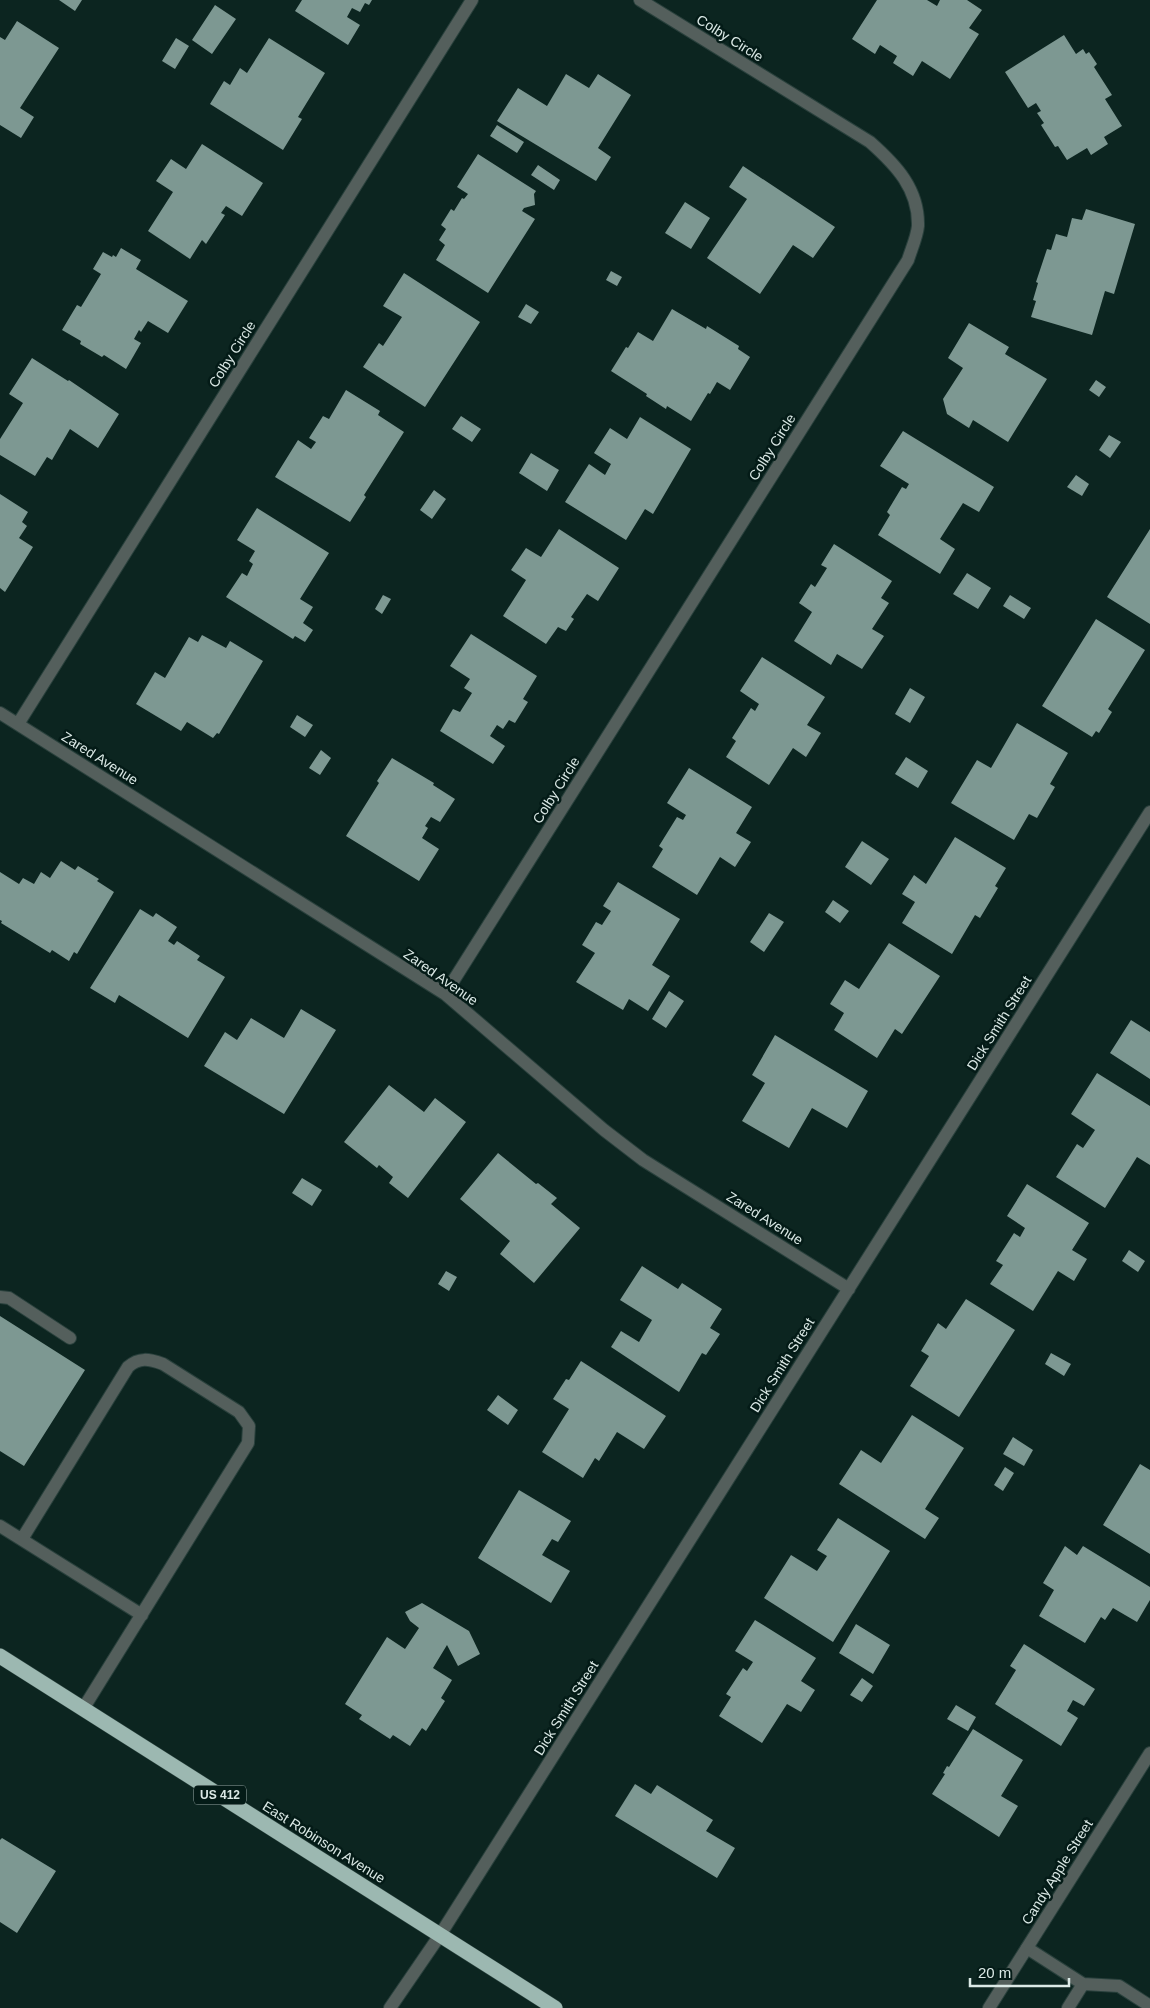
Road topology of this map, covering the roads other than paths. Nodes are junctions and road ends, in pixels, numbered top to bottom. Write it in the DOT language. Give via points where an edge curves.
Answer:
graph roads {
  1 [pos="472,0"];
  2 [pos="640,0"];
  3 [pos="0,713"];
  4 [pos="18,724"];
  5 [pos="1150,812"];
  6 [pos="445,994"];
  7 [pos="849,1289"];
  8 [pos="0,1297"];
  9 [pos="70,1338"];
  10 [pos="0,1526"];
  11 [pos="22,1540"];
  12 [pos="142,1616"];
  13 [pos="0,1656"];
  14 [pos="83,1709"];
  15 [pos="1150,1753"];
  16 [pos="440,1935"];
  17 [pos="1027,1948"];
  18 [pos="1083,1984"];
  19 [pos="1150,2006"];
  20 [pos="390,2008"];
  21 [pos="555,2008"];
  22 [pos="989,2008"];
  23 [pos="1068,2008"];
  1 -- 4 [label="street, Colby Circle"];
  2 -- 6 [label="street, Colby Circle" via="870,142 894,164 913,194 918,227 908,260"];
  3 -- 4 [label="street, Zared Avenue"];
  4 -- 6 [label="street, Zared Avenue"];
  5 -- 7 [label="street, Dick Smith Street"];
  6 -- 7 [label="street, Zared Avenue" via="604,1130 644,1160"];
  7 -- 16 [label="street, Dick Smith Street"];
  8 -- 9 [label="street" via="9,1298"];
  10 -- 11 [label="street"];
  11 -- 12 [label="street"];
  11 -- 12 [label="street" via="136,1360 163,1364 239,1412 249,1426 248,1443"];
  12 -- 14 [label="street"];
  13 -- 14 [label="highway, East Robinson Avenue / US 412"];
  14 -- 16 [label="highway, East Robinson Avenue / US 412"];
  15 -- 17 [label="street, Candy Apple Street"];
  16 -- 20 [label="street, Dick Smith Street"];
  16 -- 21 [label="highway, East Robinson Avenue / US 412"];
  17 -- 18 [label="street"];
  17 -- 22 [label="street, Candy Apple Street"];
  18 -- 19 [label="street" via="1120,1986"];
  18 -- 23 [label="street"];
}
